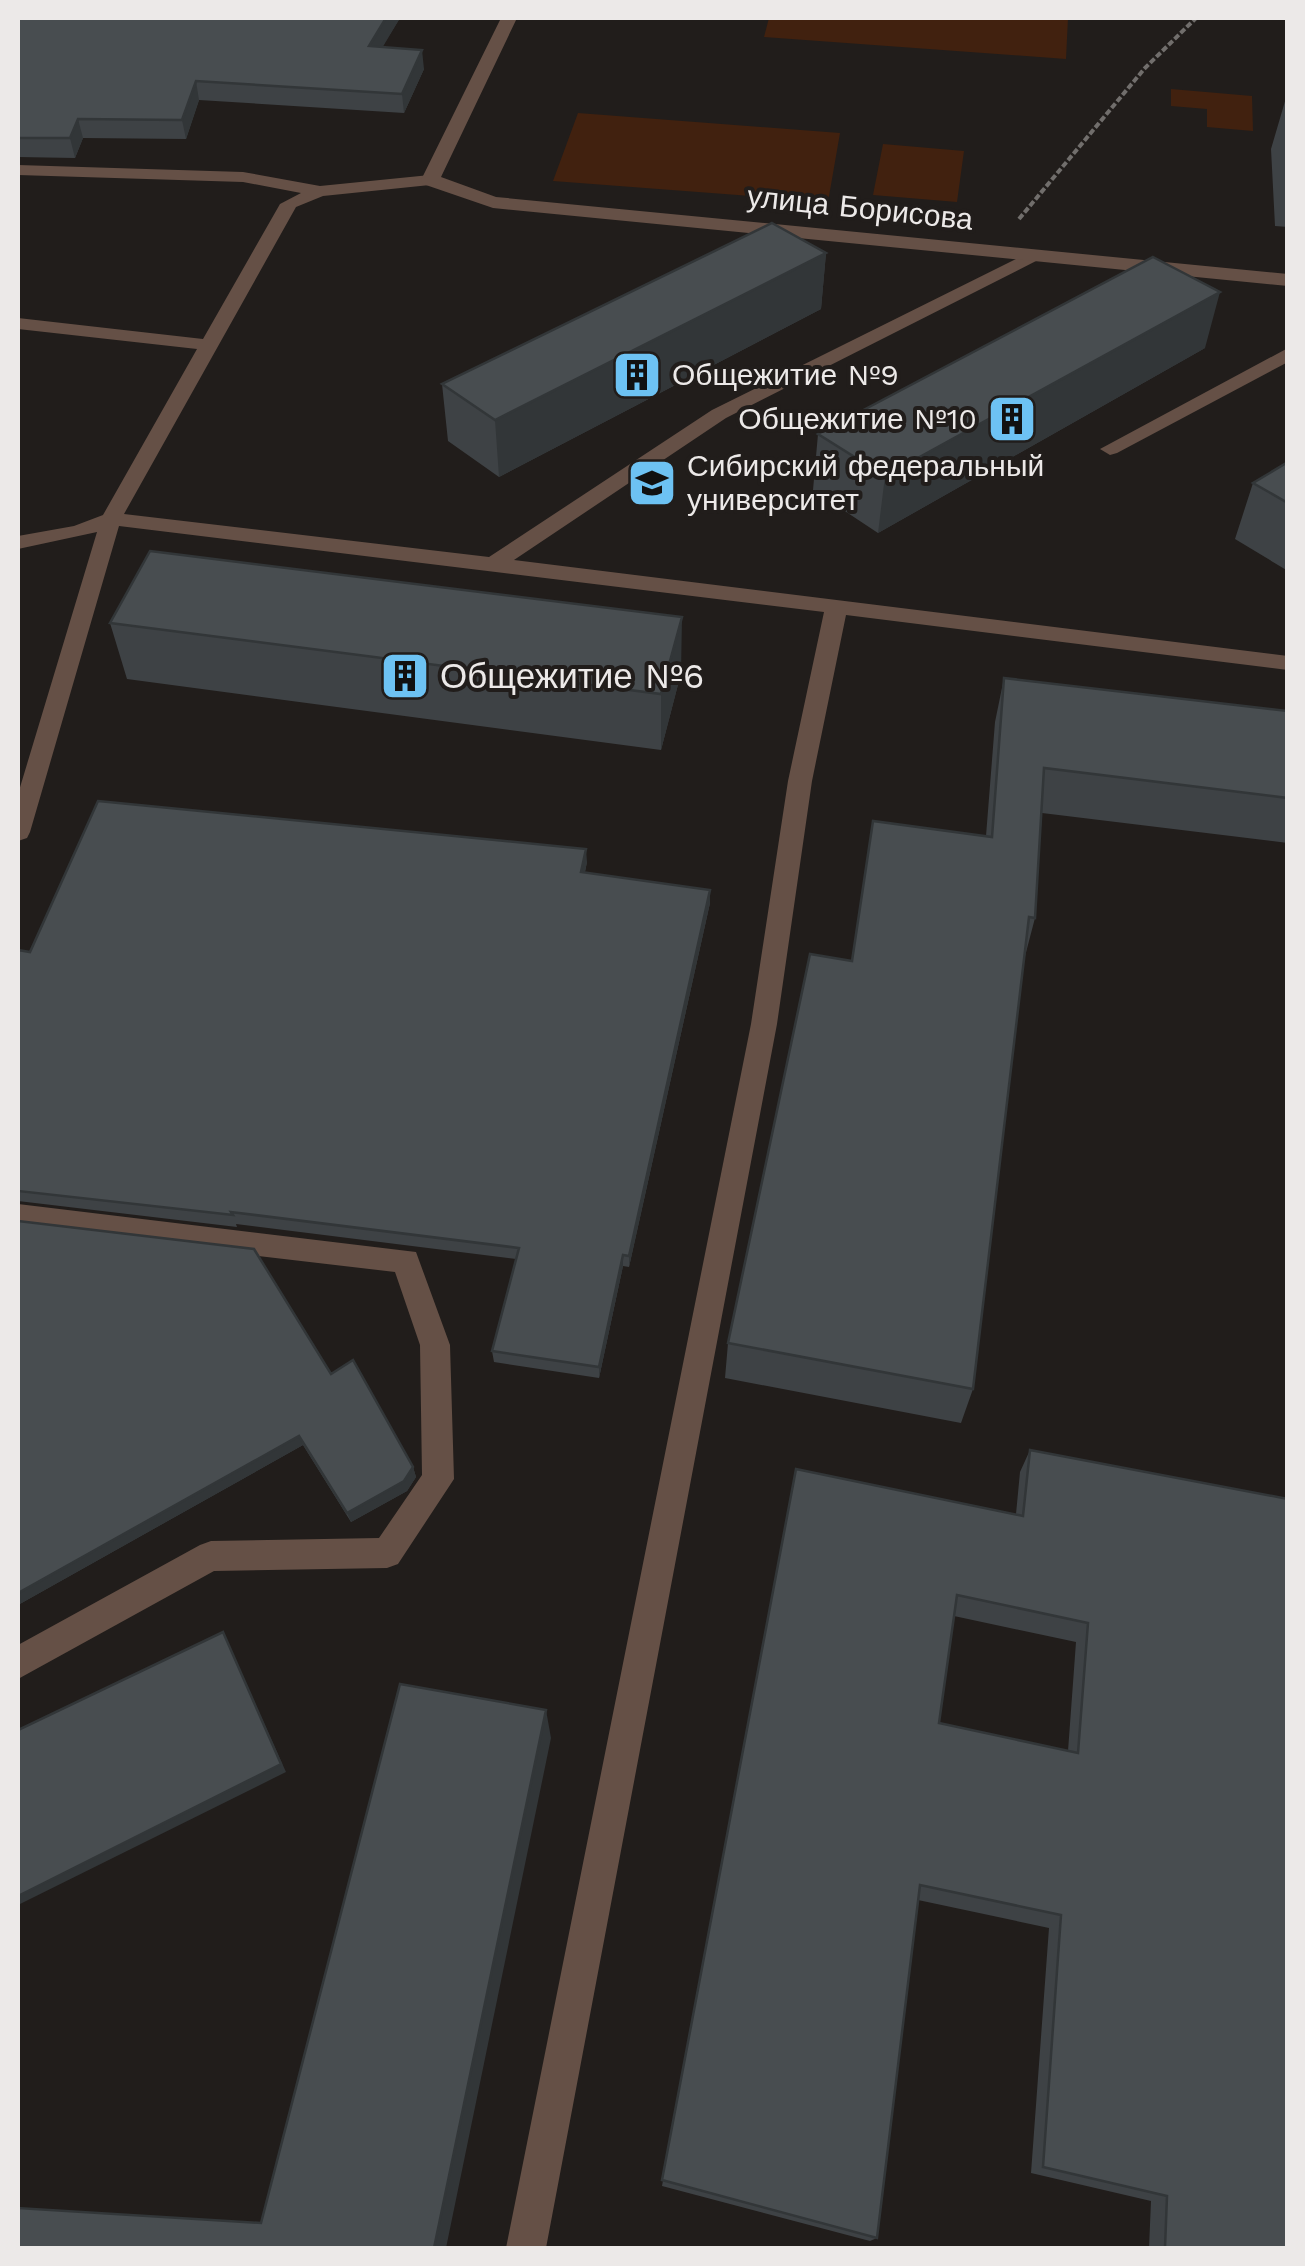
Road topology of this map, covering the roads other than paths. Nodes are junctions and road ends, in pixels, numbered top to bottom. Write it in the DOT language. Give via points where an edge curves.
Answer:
graph roads {
  1 [pos="509,18"];
  2 [pos="18,170"];
  3 [pos="430,180"];
  4 [pos="320,191"];
  5 [pos="1032,256"];
  6 [pos="1288,280"];
  7 [pos="18,323"];
  8 [pos="209,345"];
  9 [pos="1288,354"];
  10 [pos="1110,449"];
  11 [pos="111,518"];
  12 [pos="18,542"];
  13 [pos="494,564"];
  14 [pos="836,609"];
  15 [pos="1288,663"];
  16 [pos="18,832"];
  17 [pos="18,1216"];
  18 [pos="18,1662"];
  19 [pos="526,2248"];
  1 -- 3 [label="street"];
  2 -- 4 [label="lane" via="243,177"];
  3 -- 4 [label="lane"];
  3 -- 5 [label="street, улица Борисова" via="493,202"];
  4 -- 8 [label="lane" via="289,204"];
  5 -- 6 [label="street, улица Борисова" via="1194,263"];
  5 -- 13 [label="lane" via="719,414"];
  7 -- 8 [label="lane"];
  8 -- 11 [label="lane"];
  9 -- 10 [label="lane"];
  11 -- 12 [label="lane" via="78,532"];
  11 -- 13 [label="lane"];
  11 -- 16 [label="lane"];
  13 -- 14 [label="lane"];
  14 -- 15 [label="lane"];
  14 -- 19 [label="lane" via="800,781 764,1024"];
  17 -- 18 [label="lane" via="406,1261 435,1345 438,1479 388,1554 211,1556"];
}
